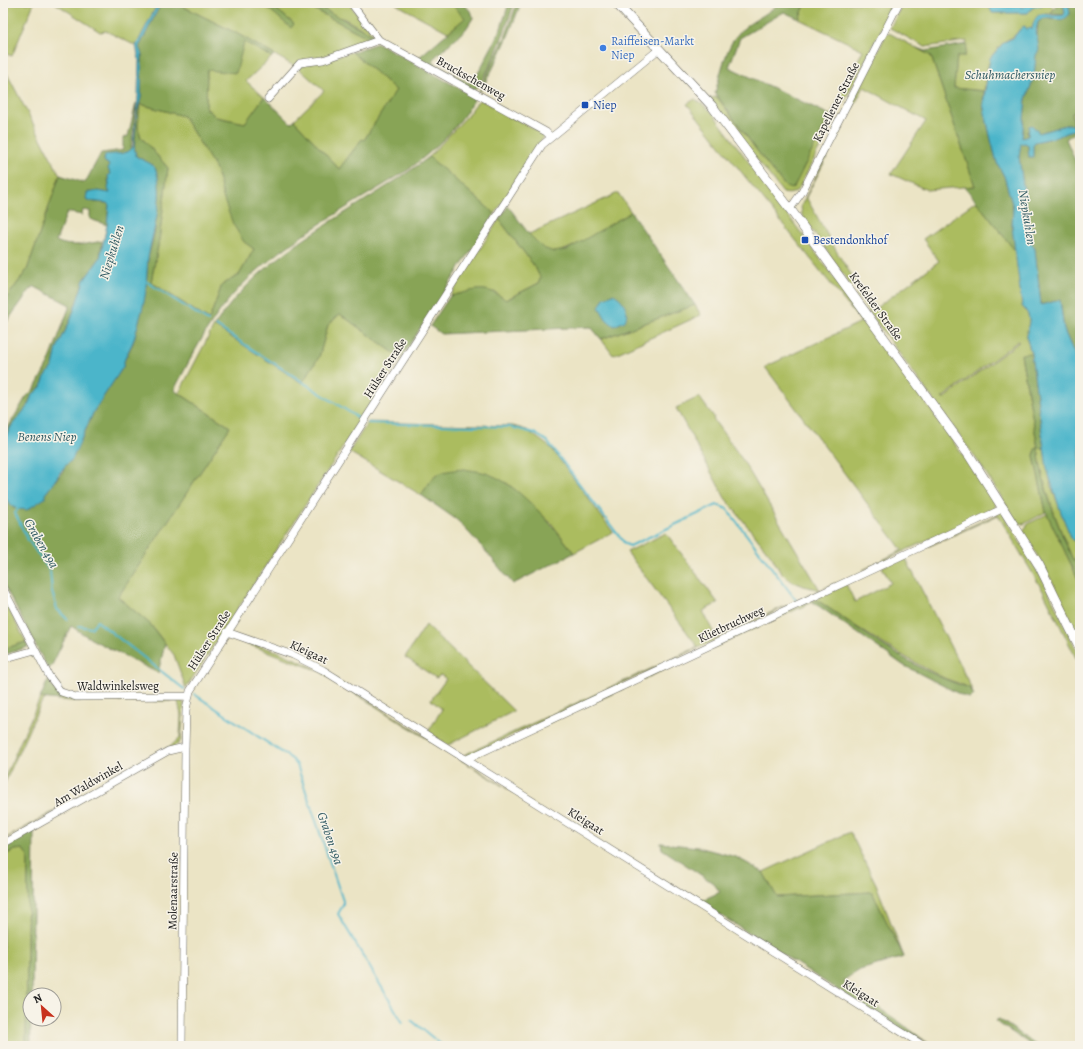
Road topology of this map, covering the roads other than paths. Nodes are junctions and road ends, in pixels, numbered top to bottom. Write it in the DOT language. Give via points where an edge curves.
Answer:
graph roads {
  1 [pos="351,3"];
  2 [pos="616,3"];
  3 [pos="899,3"];
  4 [pos="379,40"];
  5 [pos="658,50"];
  6 [pos="268,99"];
  7 [pos="551,137"];
  8 [pos="790,210"];
  9 [pos="1004,508"];
  10 [pos="3,588"];
  11 [pos="228,632"];
  12 [pos="1080,648"];
  13 [pos="35,650"];
  14 [pos="3,659"];
  15 [pos="188,696"];
  16 [pos="185,736"];
  17 [pos="185,747"];
  18 [pos="467,759"];
  19 [pos="3,844"];
  20 [pos="182,1046"];
  21 [pos="924,1046"];
  1 -- 4 [label="street, Bruckschenweg"];
  2 -- 5 [label="main road, Krefelder Straße"];
  3 -- 8 [label="street, Kapellener Straße" via="802,192"];
  4 -- 6 [label="street" via="323,60 300,63"];
  4 -- 7 [label="street, Bruckschenweg"];
  5 -- 7 [label="street, Hülser Straße"];
  5 -- 8 [label="main road, Krefelder Straße" via="712,106"];
  7 -- 11 [label="street, Hülser Straße" via="542,145"];
  8 -- 9 [label="main road, Krefelder Straße" via="969,455"];
  9 -- 12 [label="main road, Krefelder Straße" via="1039,565"];
  9 -- 18 [label="street, Klietbruchweg"];
  10 -- 13 [label="street, Waldwinkelsweg"];
  11 -- 15 [label="street, Hülser Straße" via="193,684"];
  11 -- 18 [label="street, Kleigaat" via="293,655 324,670"];
  13 -- 14 [label="street"];
  13 -- 15 [label="street, Waldwinkelsweg" via="53,682 61,692 70,696"];
  15 -- 16 [label="street, Hülser Straße"];
  16 -- 17 [label="street, Molenaarstraße"];
  17 -- 19 [label="street, Am Waldwinkel" via="168,751"];
  17 -- 20 [label="street, Molenaarstraße"];
  18 -- 21 [label="street, Kleigaat"];
}
